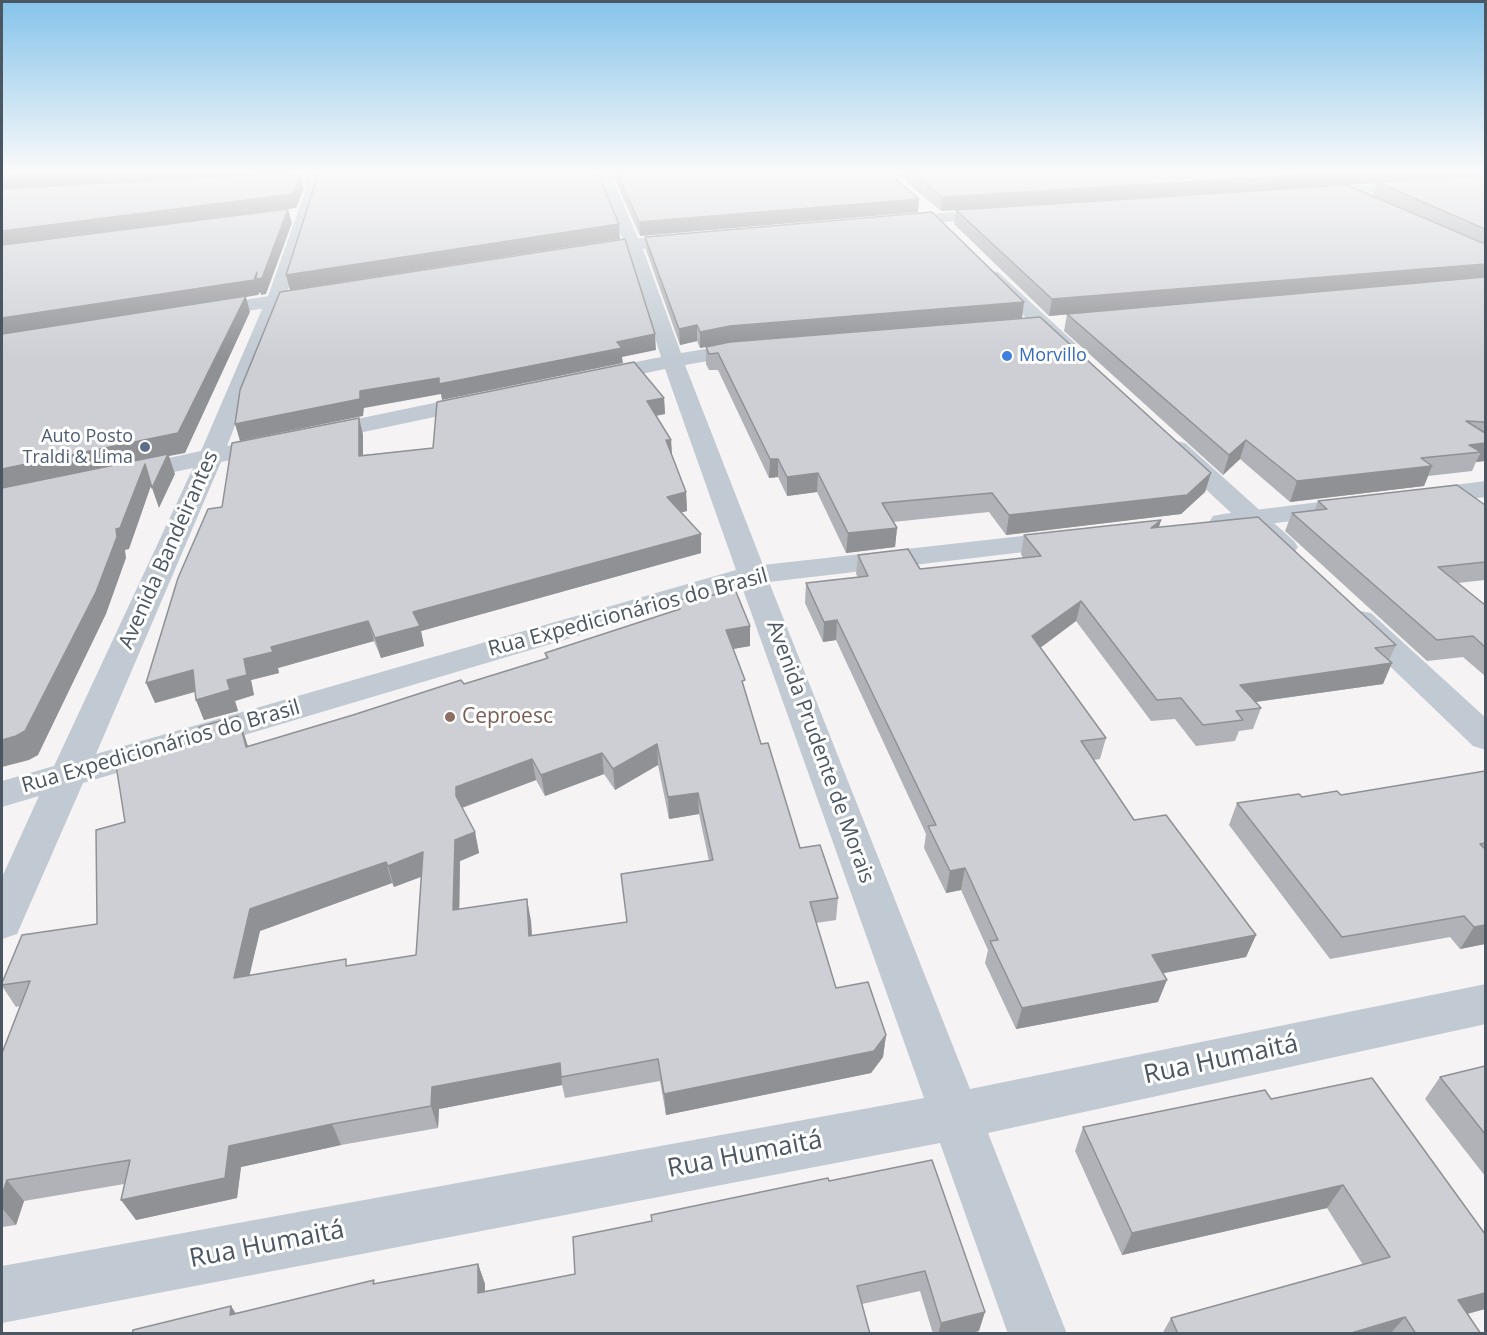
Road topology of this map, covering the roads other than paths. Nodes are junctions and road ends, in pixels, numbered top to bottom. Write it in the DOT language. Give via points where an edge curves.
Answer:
graph roads {
  1 [pos="291,233"];
  2 [pos="628,233"];
  3 [pos="703,238"];
  4 [pos="632,244"];
  5 [pos="563,255"];
  6 [pos="981,264"];
  7 [pos="332,292"];
  8 [pos="275,301"];
  9 [pos="184,315"];
  10 [pos="1068,322"];
  11 [pos="1044,324"];
  12 [pos="1020,326"];
  13 [pos="765,347"];
  14 [pos="673,361"];
  15 [pos="1087,364"];
  16 [pos="569,382"];
  17 [pos="500,396"];
  18 [pos="1164,436"];
  19 [pos="211,456"];
  20 [pos="106,478"];
  21 [pos="1485,489"];
  22 [pos="1253,518"];
  23 [pos="1195,525"];
  24 [pos="1090,537"];
  25 [pos="1305,567"];
  26 [pos="752,575"];
  27 [pos="1339,600"];
  28 [pos="1485,738"];
  29 [pos="67,775"];
  30 [pos="2,794"];
  31 [pos="2,922"];
  32 [pos="1485,1004"];
  33 [pos="955,1116"];
  34 [pos="2,1295"];
  35 [pos="1038,1334"];
  1 -- 8 [label="street, Avenida Bandeirantes"];
  2 -- 4 [label="street, Avenida Prudente de Morais"];
  3 -- 4 [label="street"];
  4 -- 5 [label="street"];
  4 -- 14 [label="street, Avenida Prudente de Morais"];
  6 -- 11 [label="street"];
  7 -- 8 [label="street"];
  8 -- 9 [label="street"];
  8 -- 19 [label="street, Avenida Bandeirantes"];
  10 -- 11 [label="street"];
  11 -- 12 [label="street"];
  11 -- 15 [label="street"];
  13 -- 14 [label="street"];
  14 -- 16 [label="street"];
  14 -- 26 [label="street, Avenida Prudente de Morais"];
  17 -- 19 [label="street"];
  18 -- 22 [label="street"];
  19 -- 20 [label="street"];
  19 -- 29 [label="street, Avenida Bandeirantes"];
  21 -- 22 [label="street"];
  22 -- 23 [label="street"];
  22 -- 25 [label="street"];
  24 -- 26 [label="street, Rua Expedicionários do Brasil"];
  26 -- 29 [label="street, Rua Expedicionários do Brasil"];
  26 -- 33 [label="street, Avenida Prudente de Morais"];
  27 -- 28 [label="street"];
  29 -- 30 [label="street, Rua Expedicionários do Brasil"];
  29 -- 31 [label="street, Avenida Bandeirantes"];
  32 -- 33 [label="street, Rua Humaitá"];
  33 -- 34 [label="street, Rua Humaitá"];
  33 -- 35 [label="street, Avenida Prudente de Morais"];
}
